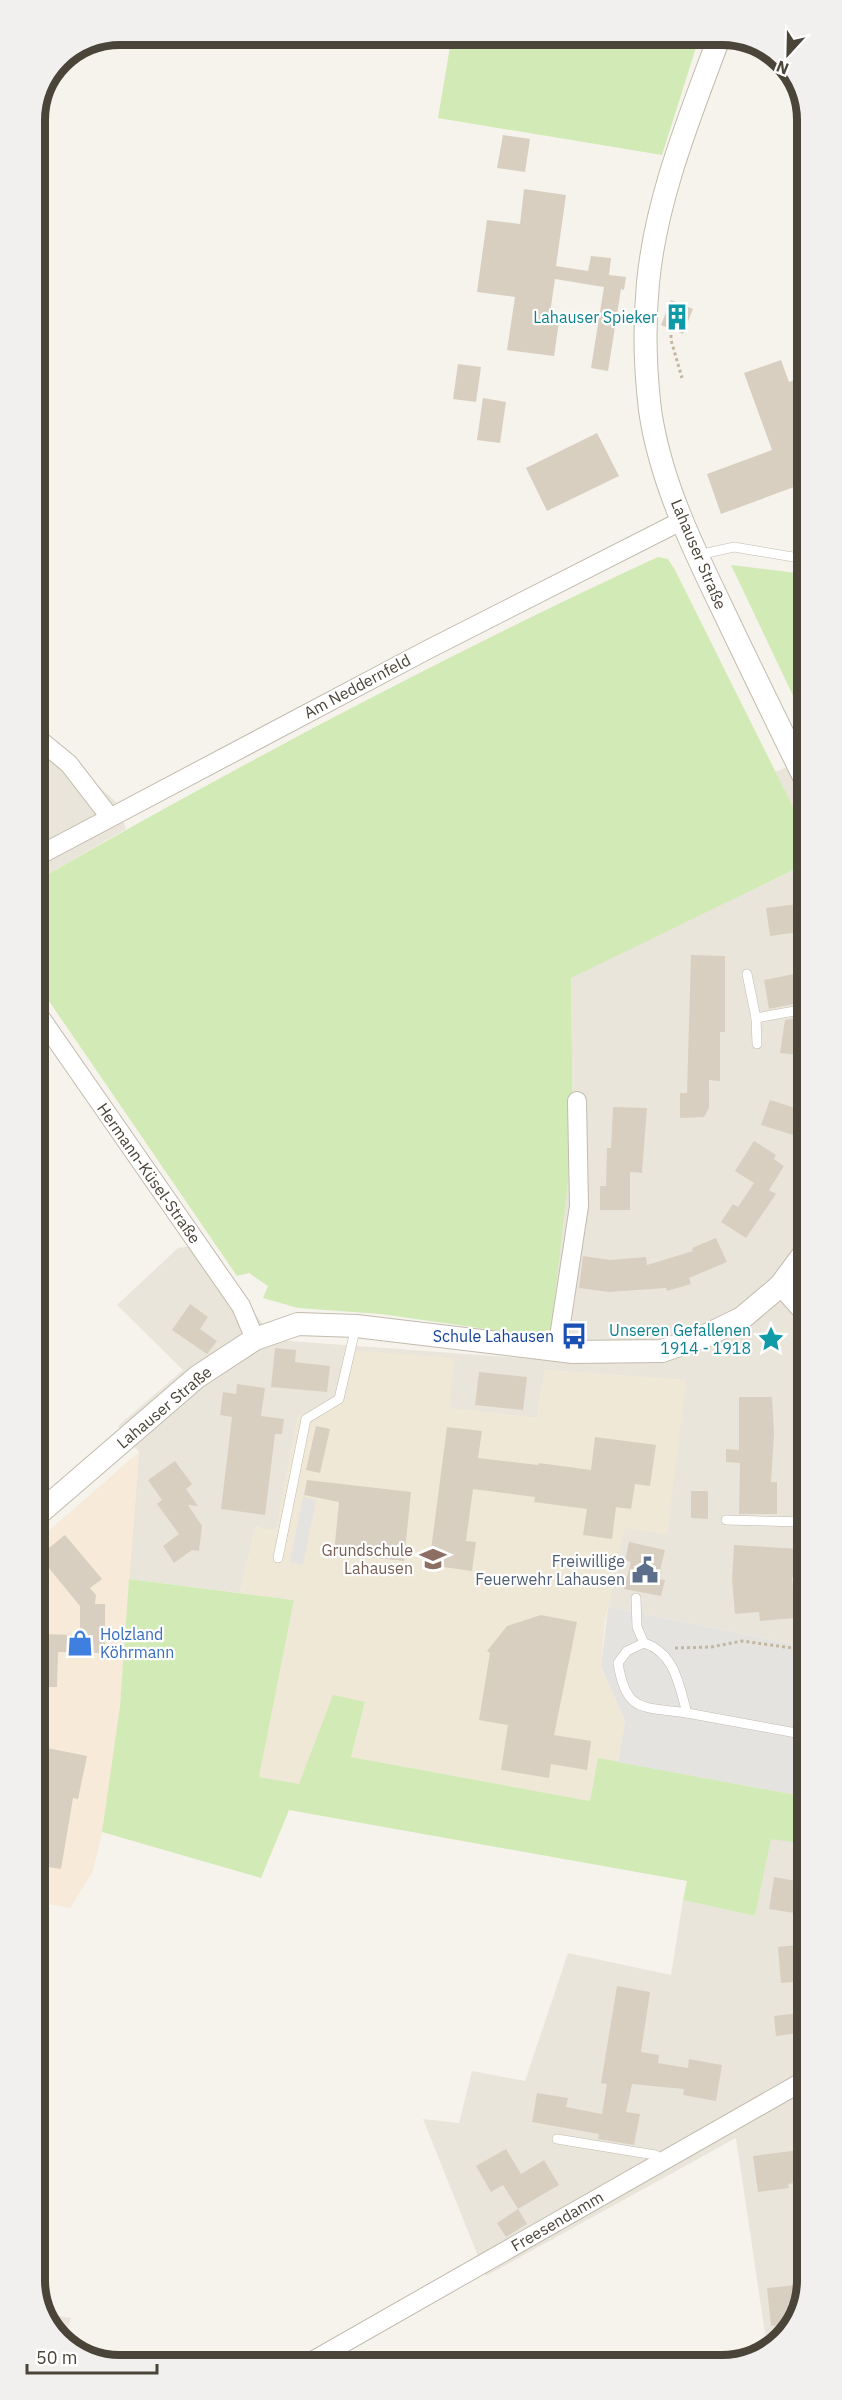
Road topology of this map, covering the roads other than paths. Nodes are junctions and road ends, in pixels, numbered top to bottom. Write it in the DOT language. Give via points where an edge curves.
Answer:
graph roads {
  1 [pos="716,45"];
  2 [pos="681,521"];
  3 [pos="697,555"];
  4 [pos="797,558"];
  5 [pos="45,744"];
  6 [pos="797,762"];
  7 [pos="109,816"];
  8 [pos="45,851"];
  9 [pos="747,974"];
  10 [pos="797,1011"];
  11 [pos="756,1018"];
  12 [pos="45,1024"];
  13 [pos="757,1044"];
  14 [pos="577,1101"];
  15 [pos="797,1263"];
  16 [pos="780,1286"];
  17 [pos="797,1305"];
  18 [pos="356,1326"];
  19 [pos="255,1339"];
  20 [pos="557,1350"];
  21 [pos="45,1508"];
  22 [pos="726,1520"];
  23 [pos="797,1522"];
  24 [pos="278,1558"];
  25 [pos="636,1598"];
  26 [pos="644,1643"];
  27 [pos="687,1713"];
  28 [pos="797,1733"];
  29 [pos="797,2085"];
  30 [pos="557,2139"];
  31 [pos="664,2160"];
  32 [pos="323,2355"];
  1 -- 2 [label="street, Lahauser Straße" via="683,136 662,210 648,281 645,339 650,411"];
  2 -- 3 [label="street, Lahauser Straße"];
  2 -- 7 [label="street, Am Neddernfeld"];
  3 -- 4 [label="lane" via="734,548"];
  3 -- 6 [label="street, Lahauser Straße"];
  5 -- 7 [label="street" via="69,764"];
  7 -- 8 [label="street, Am Neddernfeld"];
  9 -- 11 [label="lane"];
  10 -- 11 [label="lane"];
  11 -- 13 [label="lane"];
  12 -- 19 [label="street, Hermann-Küsel-Straße" via="241,1306"];
  14 -- 20 [label="street" via="579,1206"];
  15 -- 16 [label="street, Lahauser Straße"];
  16 -- 17 [label="street"];
  16 -- 20 [label="street, Lahauser Straße" via="742,1318 662,1351"];
  18 -- 19 [label="street, Lahauser Straße" via="298,1324"];
  18 -- 20 [label="street, Lahauser Straße"];
  18 -- 24 [label="lane" via="339,1399 306,1419"];
  19 -- 21 [label="street, Lahauser Straße" via="197,1377"];
  22 -- 23 [label="lane"];
  25 -- 26 [label="lane" via="637,1628"];
  26 -- 27 [label="lane" via="658,1648 674,1670"];
  26 -- 27 [label="lane" via="627,1651 618,1663 628,1699 641,1706"];
  27 -- 28 [label="lane"];
  29 -- 31 [label="street, Freesendamm"];
  30 -- 31 [label="lane"];
  31 -- 32 [label="street, Freesendamm"];
}
